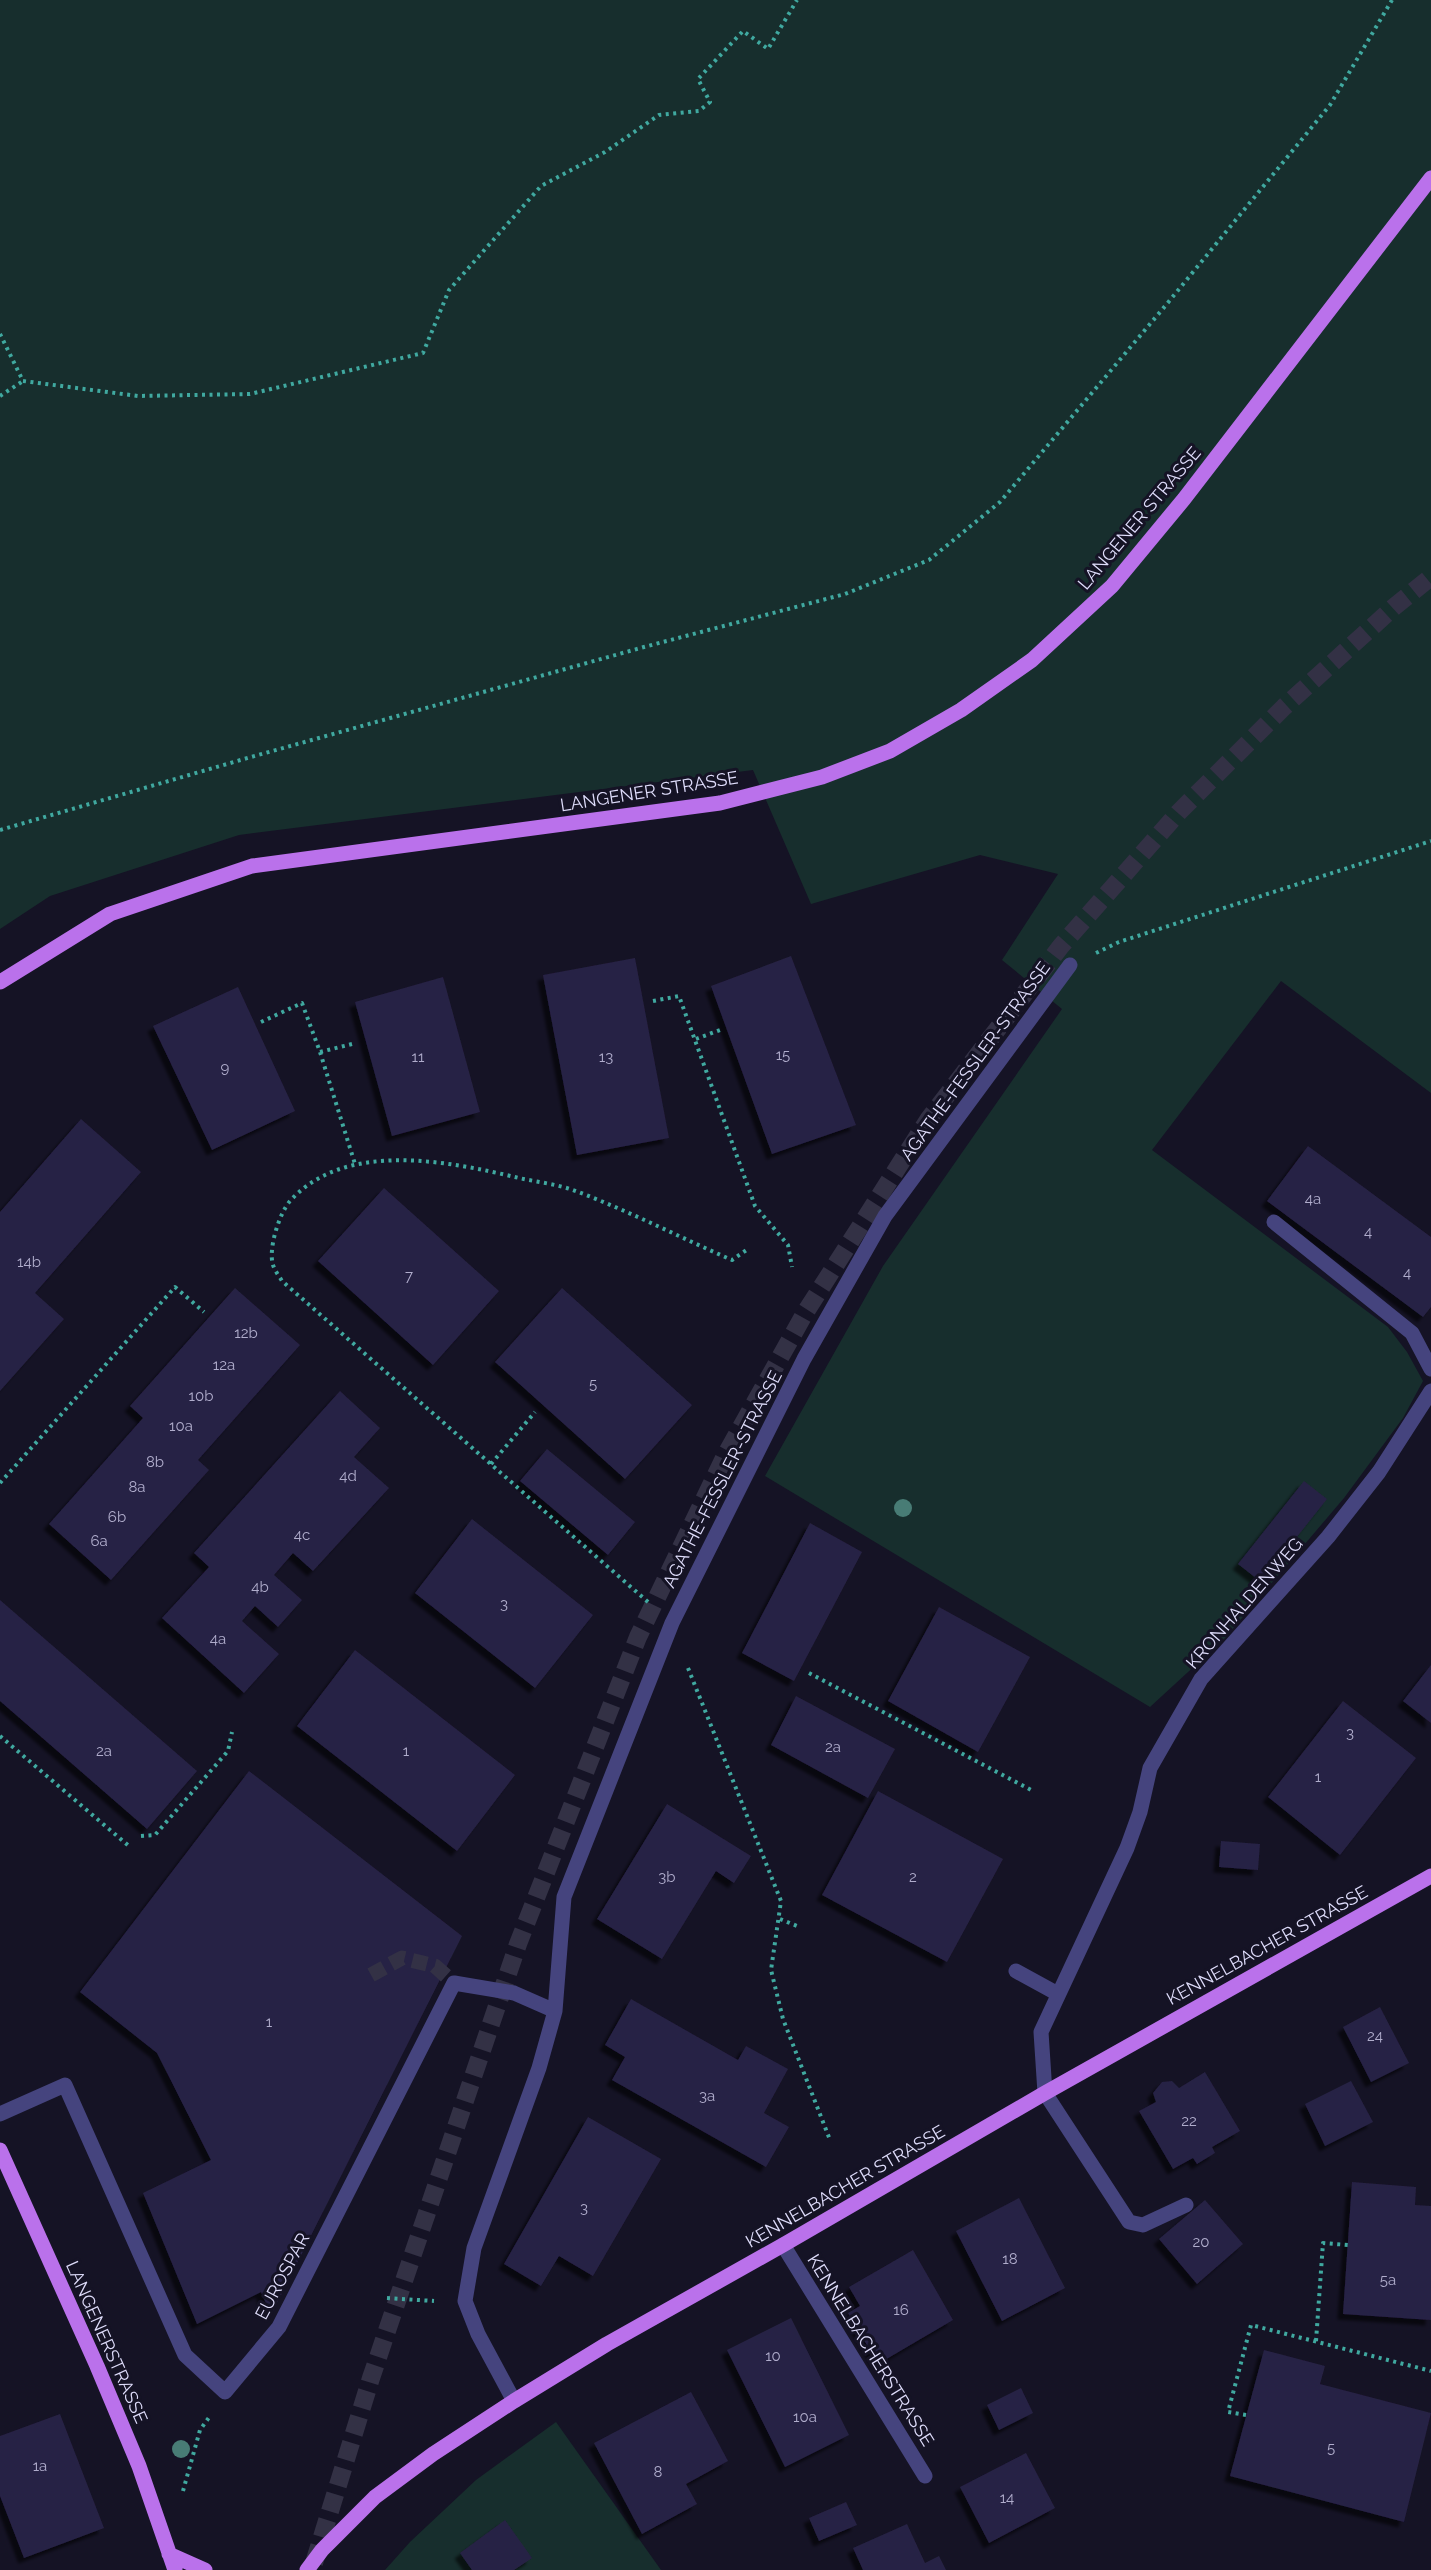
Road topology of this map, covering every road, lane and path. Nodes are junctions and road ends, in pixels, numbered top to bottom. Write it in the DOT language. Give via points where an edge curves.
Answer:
graph roads {
  1 [pos="796,0"];
  2 [pos="1392,0"];
  3 [pos="1431,178"];
  4 [pos="0,334"];
  5 [pos="23,381"];
  6 [pos="0,396"];
  7 [pos="0,830"];
  8 [pos="1431,841"];
  9 [pos="1070,965"];
  10 [pos="0,982"];
  11 [pos="653,1001"];
  12 [pos="261,1022"];
  13 [pos="720,1030"];
  14 [pos="696,1038"];
  15 [pos="352,1044"];
  16 [pos="320,1052"];
  17 [pos="355,1164"];
  18 [pos="1274,1222"];
  19 [pos="748,1249"];
  20 [pos="792,1267"];
  21 [pos="204,1312"];
  22 [pos="1431,1369"];
  23 [pos="1431,1391"];
  24 [pos="535,1412"];
  25 [pos="491,1464"];
  26 [pos="0,1483"];
  27 [pos="672,1623"];
  28 [pos="662,1648"];
  29 [pos="809,1673"];
  30 [pos="232,1732"];
  31 [pos="0,1736"];
  32 [pos="1033,1791"];
  33 [pos="141,1836"];
  34 [pos="130,1847"];
  35 [pos="1431,1876"];
  36 [pos="780,1920"];
  37 [pos="797,1926"];
  38 [pos="1016,1971"];
  39 [pos="1058,1994"];
  40 [pos="555,2011"];
  41 [pos="1045,2093"];
  42 [pos="0,2114"];
  43 [pos="830,2140"];
  44 [pos="0,2150"];
  45 [pos="1186,2205"];
  46 [pos="1348,2245"];
  47 [pos="783,2246"];
  48 [pos="387,2298"];
  49 [pos="430,2301"];
  50 [pos="1316,2341"];
  51 [pos="1431,2371"];
  52 [pos="225,2392"];
  53 [pos="514,2401"];
  54 [pos="1246,2415"];
  55 [pos="925,2476"];
  56 [pos="183,2491"];
  57 [pos="170,2554"];
  58 [pos="175,2570"];
  59 [pos="205,2570"];
  60 [pos="307,2570"];
  1 -- 5 [label="path" via="768,49 743,31 698,79 710,102 699,111 659,115 605,152 541,186 449,290 423,353 250,394 138,396"];
  2 -- 7 [label="path" via="1330,105 1166,305 1000,502 929,560 845,594 250,757"];
  3 -- 10 [label="main road, LANGENER STRASSE" via="1184,500 1112,586 1032,660 961,710 890,751 822,777 720,803 252,866 110,914"];
  4 -- 5 [label="path"];
  5 -- 6 [label="path"];
  8 -- 9 [label="path" via="1119,942"];
  9 -- 27 [label="street, AGATHE-FESSLER-STRASSE" via="885,1216 804,1359"];
  11 -- 14 [label="path" via="679,996"];
  12 -- 16 [label="path" via="302,1003"];
  13 -- 14 [label="path"];
  14 -- 20 [label="path" via="755,1206 788,1245"];
  15 -- 16 [label="path"];
  16 -- 17 [label="path"];
  17 -- 19 [label="path" via="405,1160 488,1170 571,1190 732,1260"];
  17 -- 25 [label="path" via="327,1173 300,1190 285,1207 276,1223 272,1263 282,1281"];
  18 -- 22 [label="street" via="1412,1333"];
  21 -- 26 [label="path" via="175,1287"];
  23 -- 39 [label="street, KRONHALDENWEG" via="1379,1472 1328,1537 1201,1679 1150,1768 1127,1848"];
  24 -- 25 [label="path"];
  25 -- 27 [label="path"];
  27 -- 28 [label="street, AGATHE-FESSLER-STRASSE"];
  28 -- 36 [label="path" via="685,1662 692,1675 778,1891"];
  28 -- 40 [label="street, AGATHE-FESSLER-STRASSE" via="564,1897"];
  29 -- 32 [label="path"];
  30 -- 33 [label="path" via="228,1751 155,1835"];
  31 -- 34 [label="path"];
  35 -- 41 [label="main road, KENNELBACHER STRASSE"];
  36 -- 37 [label="path"];
  36 -- 43 [label="path" via="771,1970 783,2019"];
  38 -- 39 [label="street"];
  39 -- 41 [label="street, KRONHALDENWEG" via="1041,2032"];
  40 -- 52 [label="street, EUROSPAR" via="514,1993 454,1983 279,2326"];
  40 -- 53 [label="street, AGATHE-FESSLER-STRASSE" via="539,2068 474,2248 465,2301"];
  41 -- 45 [label="street" via="1128,2222 1143,2226"];
  41 -- 47 [label="main road, KENNELBACHER STRASSE"];
  42 -- 52 [label="street" via="65,2085 185,2355"];
  44 -- 57 [label="main road, LANGENERSTRASSE" via="139,2466"];
  46 -- 50 [label="path" via="1323,2243"];
  47 -- 53 [label="main road, KENNELBACHER STRASSE"];
  47 -- 55 [label="street, KENNELBACHERSTRASSE"];
  48 -- 49 [label="path"];
  50 -- 51 [label="path"];
  50 -- 54 [label="path" via="1251,2325 1228,2412"];
  52 -- 56 [label="path" via="200,2430"];
  53 -- 60 [label="main road, KENNELBACHER STRASSE" via="375,2497"];
  57 -- 58 [label="main road, LANGENERSTRASSE"];
  57 -- 59 [label="main road"];
}
